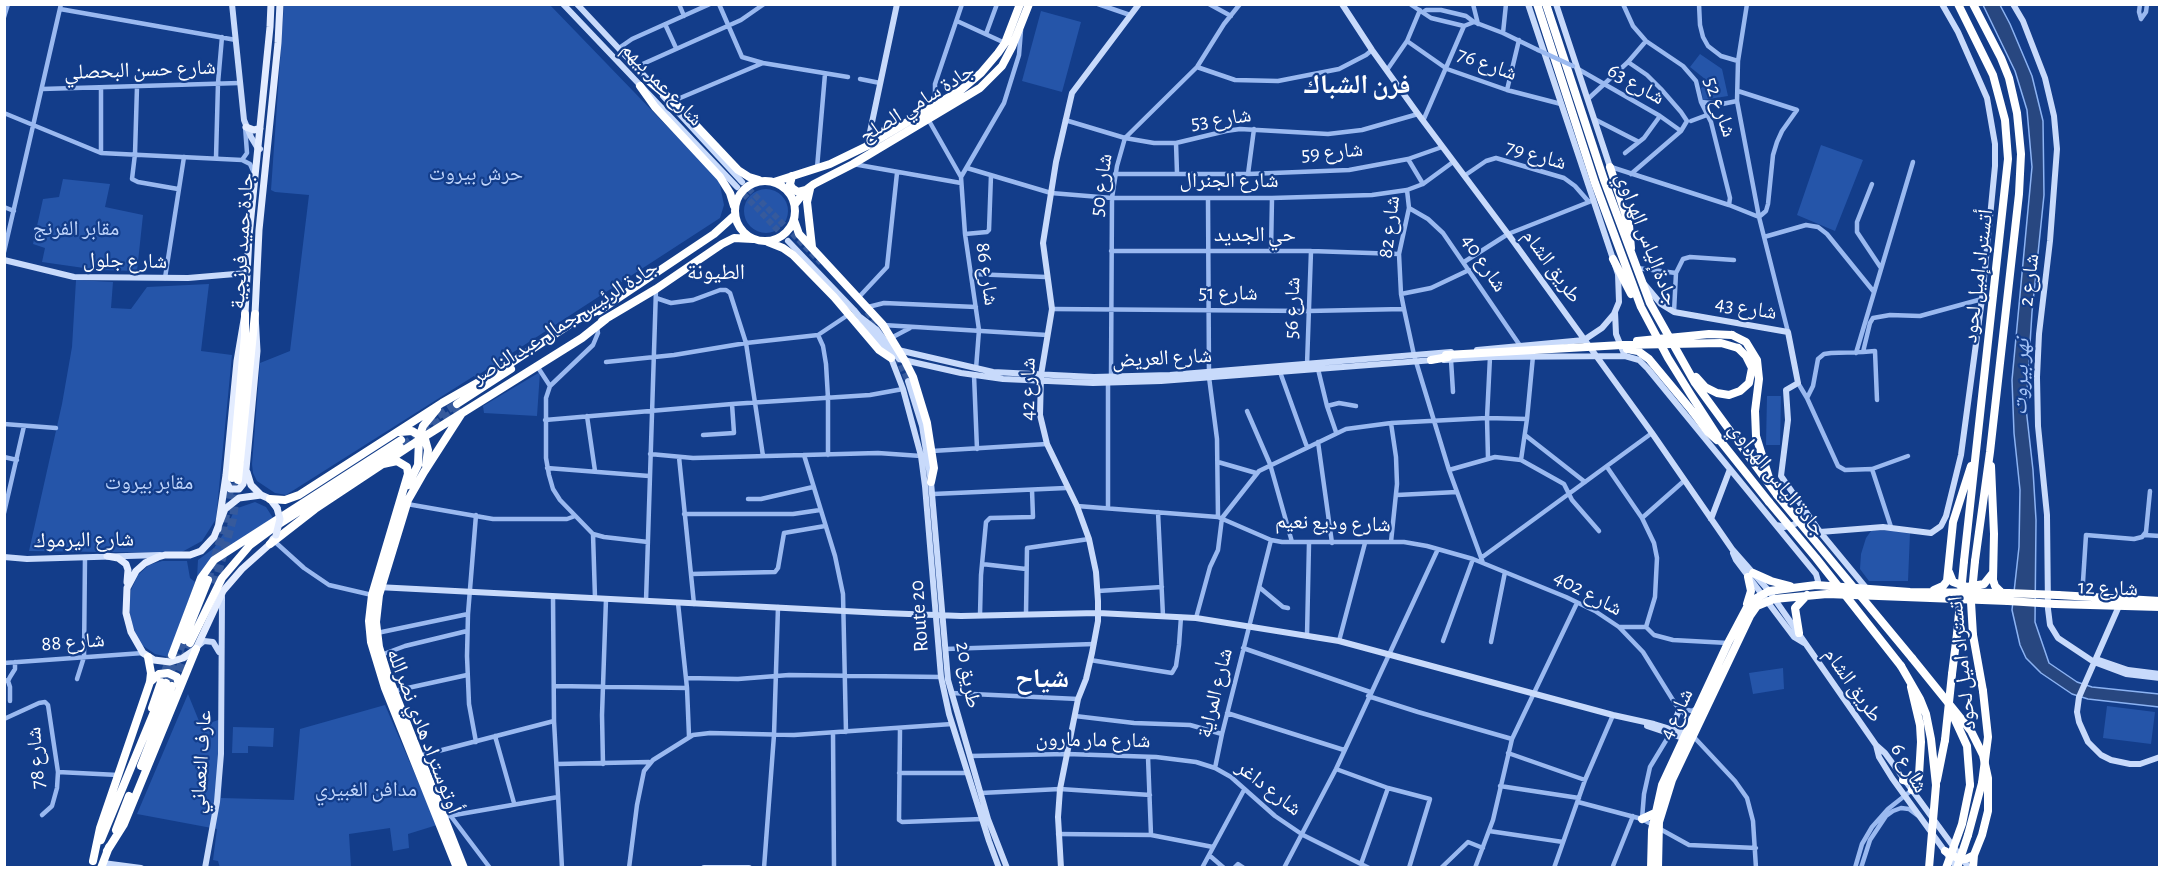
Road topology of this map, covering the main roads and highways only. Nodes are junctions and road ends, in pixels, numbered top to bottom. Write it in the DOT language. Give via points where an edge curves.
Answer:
graph roads {
  1 [pos="271,4"];
  2 [pos="280,4"];
  3 [pos="1020,4"];
  4 [pos="1029,4"];
  5 [pos="1537,4"];
  6 [pos="1546,4"];
  7 [pos="1958,4"];
  8 [pos="1973,4"];
  9 [pos="650,82"];
  10 [pos="640,86"];
  11 [pos="245,123"];
  12 [pos="260,128"];
  13 [pos="1610,167"];
  14 [pos="792,176"];
  15 [pos="770,181"];
  16 [pos="814,184"];
  17 [pos="806,190"];
  18 [pos="795,204"];
  19 [pos="735,213"];
  20 [pos="794,220"];
  21 [pos="714,234"];
  22 [pos="753,239"];
  23 [pos="766,241"];
  24 [pos="722,243"];
  25 [pos="812,247"];
  26 [pos="1631,256"];
  27 [pos="1613,260"];
  28 [pos="1633,288"];
  29 [pos="603,308"];
  30 [pos="245,314"];
  31 [pos="255,314"];
  32 [pos="606,319"];
  33 [pos="1652,328"];
  34 [pos="1609,346"];
  35 [pos="1676,349"];
  36 [pos="1431,357"];
  37 [pos="1448,357"];
  38 [pos="891,358"];
  39 [pos="442,403"];
  40 [pos="459,408"];
  41 [pos="421,437"];
  42 [pos="399,440"];
  43 [pos="1722,443"];
  44 [pos="1976,447"];
  45 [pos="1990,452"];
  46 [pos="383,464"];
  47 [pos="246,469"];
  48 [pos="424,472"];
  49 [pos="232,478"];
  50 [pos="931,482"];
  51 [pos="1776,493"];
  52 [pos="261,495"];
  53 [pos="270,499"];
  54 [pos="403,503"];
  55 [pos="218,529"];
  56 [pos="273,540"];
  57 [pos="107,556"];
  58 [pos="1964,561"];
  59 [pos="1948,570"];
  60 [pos="1994,571"];
  61 [pos="1794,587"];
  62 [pos="127,588"];
  63 [pos="376,590"];
  64 [pos="1930,592"];
  65 [pos="1807,595"];
  66 [pos="2006,596"];
  67 [pos="2160,601"];
  68 [pos="206,606"];
  69 [pos="2160,607"];
  70 [pos="1746,609"];
  71 [pos="1799,633"];
  72 [pos="192,645"];
  73 [pos="146,655"];
  74 [pos="172,655"];
  75 [pos="150,682"];
  76 [pos="1910,682"];
  77 [pos="170,684"];
  78 [pos="1940,692"];
  79 [pos="1691,738"];
  80 [pos="1919,775"];
  81 [pos="1903,780"];
  82 [pos="1936,785"];
  83 [pos="1912,790"];
  84 [pos="1655,813"];
  85 [pos="1642,819"];
  86 [pos="1655,826"];
  87 [pos="1945,850"];
  88 [pos="1974,855"];
  89 [pos="91,864"];
  90 [pos="102,865"];
  91 [pos="457,867"];
  92 [pos="465,867"];
  93 [pos="1651,867"];
  94 [pos="1658,867"];
  95 [pos="1929,867"];
  96 [pos="1946,867"];
  97 [pos="1957,867"];
  98 [pos="1971,867"];
  1 -- 12 [label="main road, جادة حميد فرنجية"];
  2 -- 31 [label="main road, جادة حميد فرنجية"];
  3 -- 14 [label="highway, جادة سامي الصلح" via="1005,43 972,82 867,146"];
  4 -- 16 [label="highway, جادة سامي الصلح" via="1002,66 980,88"];
  5 -- 28 [label="highway, جادة إلياس الهراوي"];
  6 -- 26 [label="highway, جادة إلياس الهراوي"];
  7 -- 44 [label="highway, أتستراد إميل لحود" via="1993,75 2007,144 2008,172"];
  8 -- 45 [label="highway, أتستراد إميل لحود" via="2009,78 2021,144 2019,194"];
  9 -- 15 [label="highway" via="738,170 749,177"];
  10 -- 19 [label="highway" via="720,177 730,193"];
  11 -- 12 [label="main road" via="254,130"];
  12 -- 30 [label="main road, جادة حميد فرنجية"];
  13 -- 26 [label="highway" via="1629,225"];
  14 -- 15 [label="highway, جادة سامي الصلح"];
  14 -- 17 [label="highway" via="792,188 798,192"];
  15 -- 18 [label="highway" via="788,191"];
  15 -- 19 [label="highway" via="753,183 744,189"];
  16 -- 17 [label="highway, جادة سامي الصلح"];
  16 -- 25 [label="highway" via="807,199"];
  17 -- 18 [label="highway, جادة سامي الصلح"];
  18 -- 20 [label="highway"];
  19 -- 21 [label="highway, جادة الرئيس جمال عبد الناصر"];
  19 -- 22 [label="highway" via="741,229"];
  20 -- 23 [label="highway" via="783,235"];
  20 -- 25 [label="highway" via="797,231"];
  21 -- 24 [label="highway" via="721,236"];
  21 -- 29 [label="highway, جادة الرئيس جمال عبد الناصر"];
  22 -- 23 [label="highway"];
  22 -- 24 [label="highway, جادة الرئيس جمال عبد الناصر" via="734,238"];
  23 -- 38 [label="highway" via="793,255 879,350"];
  24 -- 32 [label="highway, جادة الرئيس جمال عبد الناصر" via="656,293"];
  25 -- 50 [label="highway" via="883,325 905,361 917,390 932,451"];
  26 -- 35 [label="highway, جادة إلياس الهراوي" via="1650,303"];
  27 -- 33 [label="highway"];
  28 -- 33 [label="highway, جادة الياس الهراوي"];
  29 -- 39 [label="highway" via="578,319"];
  29 -- 40 [label="highway, جادة الرئيس جمال عبد الناصر"];
  30 -- 49 [label="highway, جادة حميد فرنجية"];
  31 -- 47 [label="main road" via="257,351"];
  31 -- 49 [label="highway, جادة حميد فرنجية"];
  32 -- 40 [label="highway, جادة الرئيس جمال عبد الناصر"];
  32 -- 40 [label="highway" via="537,366"];
  33 -- 43 [label="highway, جادة الياس الهراوي"];
  34 -- 35 [label="highway, bridge" via="1733,346 1742,351 1752,368 1747,386 1730,395 1708,389"];
  34 -- 37 [label="highway, bridge"];
  34 -- 51 [label="highway, bridge" via="1709,334 1743,339 1758,364 1755,430"];
  35 -- 51 [label="highway, جادة إلياس الهراوي" via="1709,403"];
  36 -- 37 [label="highway"];
  37 -- 43 [label="highway, bridge" via="1633,350 1649,359"];
  39 -- 41 [label="highway" via="426,421"];
  39 -- 42 [label="highway"];
  40 -- 41 [label="highway"];
  40 -- 48 [label="highway"];
  41 -- 42 [label="highway" via="411,431"];
  41 -- 46 [label="highway"];
  41 -- 48 [label="highway" via="427,444"];
  41 -- 54 [label="highway" via="416,469"];
  42 -- 53 [label="highway" via="299,495 285,500"];
  42 -- 68 [label="highway" via="250,545 225,573"];
  42 -- 74 [label="highway" via="214,560 198,584"];
  43 -- 76 [label="highway, جادة الياس الهراوي, bridge"];
  44 -- 58 [label="highway, أتستراد إميل لحود"];
  44 -- 59 [label="highway" via="1953,522"];
  45 -- 60 [label="highway"];
  45 -- 97 [label="highway, اتستراد اميل لحود, bridge" via="1974,561 1972,622 1988,737 1979,797"];
  46 -- 54 [label="highway" via="395,460 407,467"];
  46 -- 56 [label="highway"];
  47 -- 49 [label="main road" via="243,484 236,490 228,487"];
  47 -- 52 [label="main road" via="252,486"];
  48 -- 54 [label="highway"];
  49 -- 55 [label="main road"];
  51 -- 78 [label="highway, جادة الياس الهراوي, bridge"];
  52 -- 53 [label="main road"];
  52 -- 55 [label="main road" via="234,501 225,510"];
  53 -- 56 [label="main road, bridge" via="280,519"];
  54 -- 63 [label="highway, أوتوستراد هادي نصرالله"];
  55 -- 62 [label="main road" via="197,553 165,555 141,566"];
  56 -- 72 [label="main road" via="223,591"];
  57 -- 62 [label="main road" via="126,564"];
  58 -- 82 [label="highway, اتستراد اميل لحود, bridge" via="1945,740"];
  59 -- 60 [label="highway" via="1953,582 1967,587 1987,582"];
  59 -- 64 [label="highway" via="1946,583"];
  60 -- 66 [label="highway" via="1994,585"];
  61 -- 64 [label="highway"];
  61 -- 70 [label="highway, شارع 4" via="1765,592"];
  61 -- 70 [label="highway" via="1751,575"];
  62 -- 73 [label="main road" via="127,620 133,638"];
  63 -- 91 [label="highway, أوتوستراد هادي نصرالله" via="370,632 376,662"];
  63 -- 92 [label="highway, أوتوستراد هادي نصرالله" via="381,655"];
  64 -- 66 [label="highway"];
  65 -- 66 [label="highway"];
  65 -- 71 [label="highway" via="1795,608"];
  65 -- 79 [label="highway, شارع 4" via="1757,606"];
  66 -- 67 [label="highway, شارع 12, bridge"];
  66 -- 69 [label="highway, شارع 12, bridge" via="2055,604"];
  68 -- 72 [label="highway"];
  68 -- 72 [label="highway" via="211,582"];
  70 -- 79 [label="highway, شارع 4" via="1692,722"];
  72 -- 73 [label="main road" via="186,657 173,662 160,662"];
  72 -- 77 [label="highway"];
  73 -- 75 [label="highway"];
  75 -- 77 [label="highway" via="168,673 177,677"];
  75 -- 89 [label="highway"];
  76 -- 80 [label="highway" via="1921,742"];
  76 -- 82 [label="highway, جادة الياس الهراوي" via="1923,707"];
  77 -- 89 [label="highway"];
  77 -- 90 [label="highway" via="124,824"];
  78 -- 88 [label="highway" via="1976,739 1987,769 1988,811"];
  78 -- 96 [label="highway, bridge" via="1967,746 1970,785 1962,824"];
  79 -- 84 [label="highway, شارع 4" via="1662,785"];
  79 -- 86 [label="highway, شارع 4"];
  80 -- 81 [label="highway" via="1913,782"];
  80 -- 83 [label="highway"];
  82 -- 95 [label="highway, اتستراد اميل لحود, bridge"];
  84 -- 85 [label="highway"];
  84 -- 86 [label="highway, شارع 4"];
  86 -- 93 [label="highway, شارع 4"];
  86 -- 94 [label="highway, شارع 4"];
  87 -- 88 [label="highway" via="1962,859"];
  88 -- 98 [label="highway"];
}
